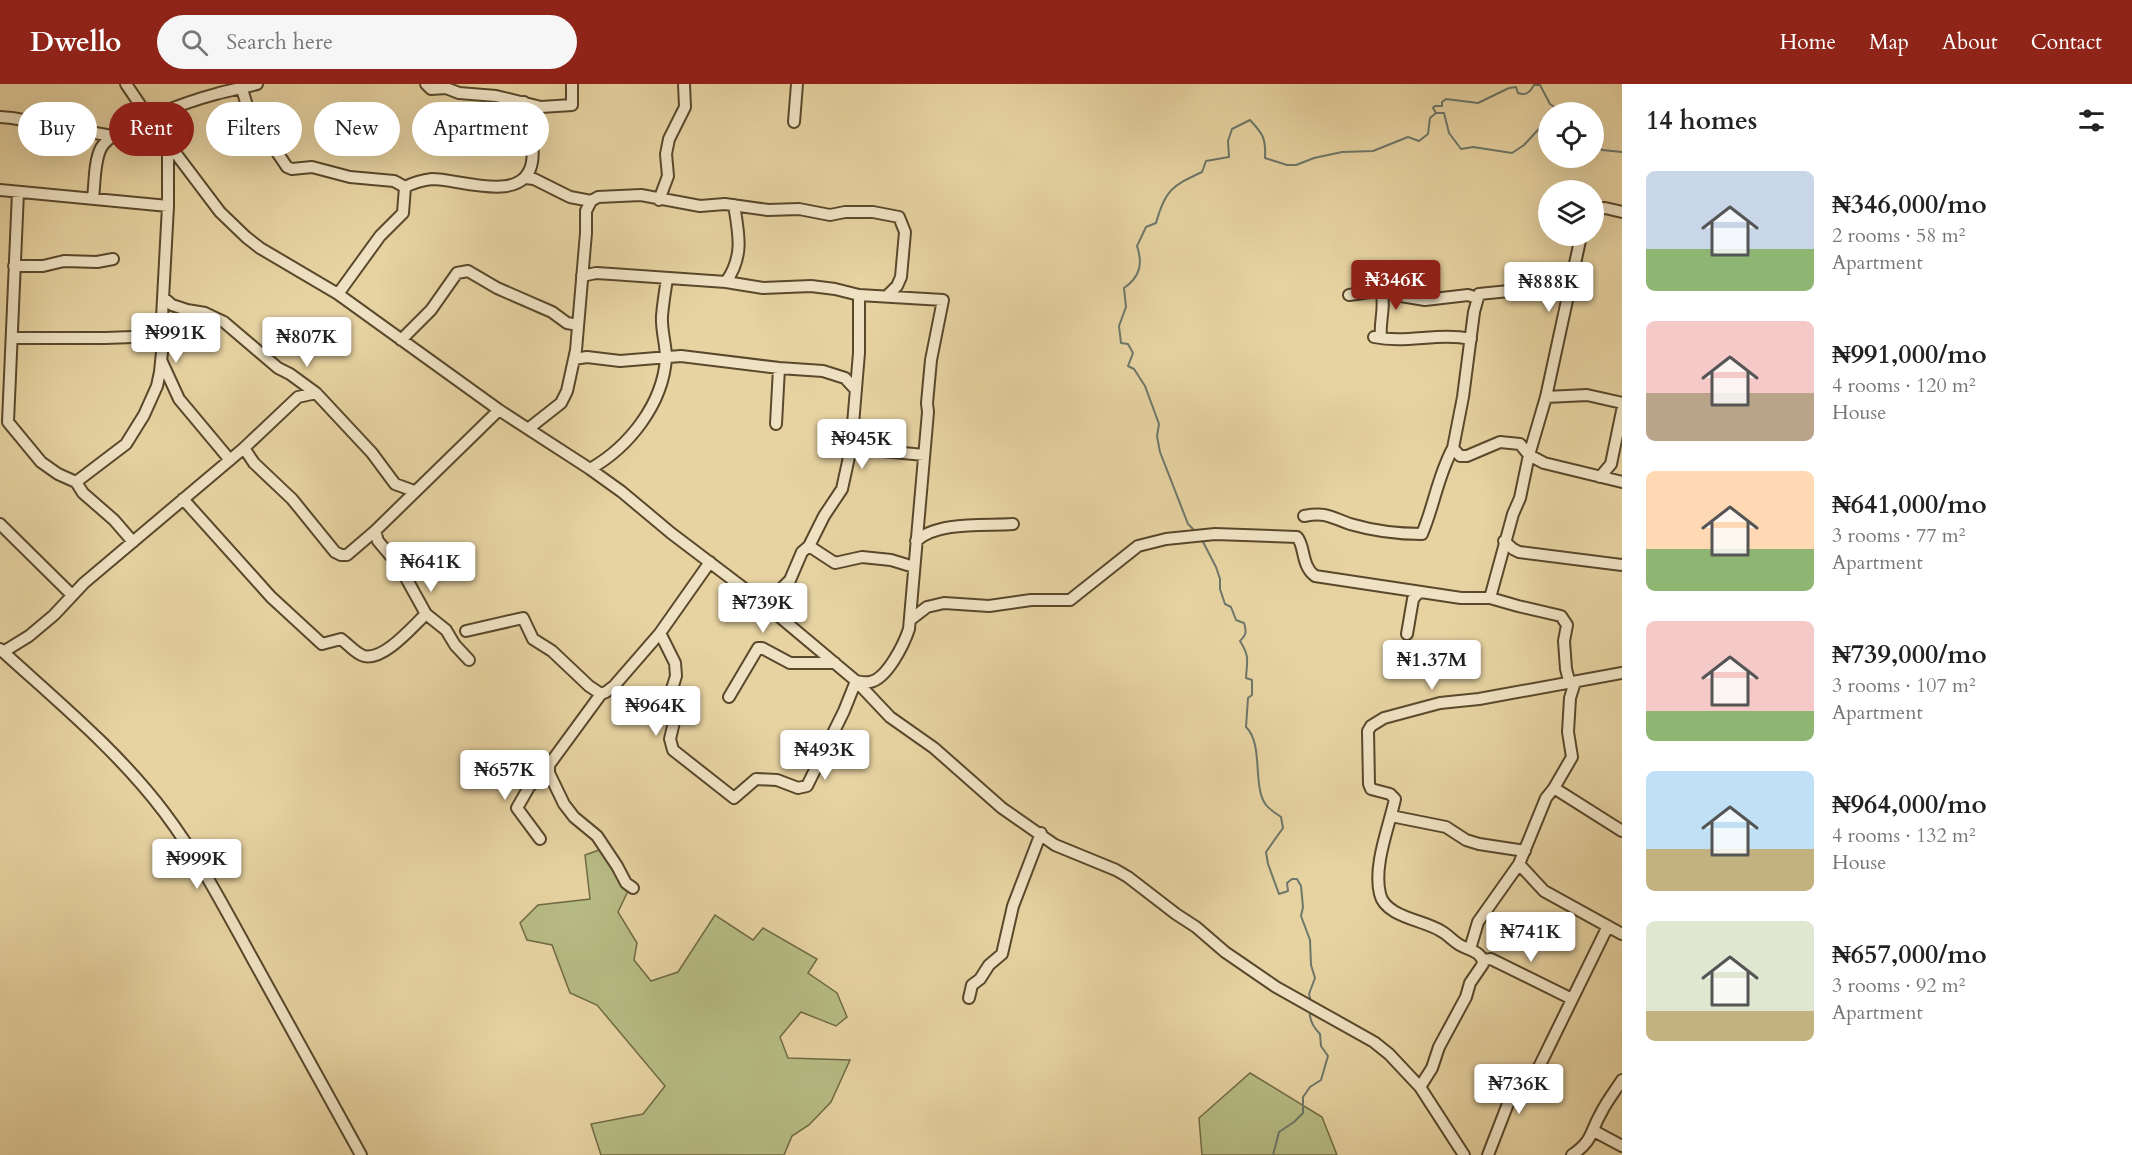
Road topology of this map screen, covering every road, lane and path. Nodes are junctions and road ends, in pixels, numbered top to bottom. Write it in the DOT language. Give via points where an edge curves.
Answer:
graph roads {
  1 [pos="126,84"];
  2 [pos="257,84"];
  3 [pos="426,84"];
  4 [pos="572,84"];
  5 [pos="684,84"];
  6 [pos="798,84"];
  7 [pos="242,89"];
  8 [pos="138,102"];
  9 [pos="193,102"];
  10 [pos="524,102"];
  11 [pos="549,106"];
  12 [pos="0,117"];
  13 [pos="795,122"];
  14 [pos="109,136"];
  15 [pos="109,138"];
  16 [pos="168,156"];
  17 [pos="177,156"];
  18 [pos="532,156"];
  19 [pos="525,178"];
  20 [pos="405,187"];
  21 [pos="0,190"];
  22 [pos="18,192"];
  23 [pos="93,198"];
  24 [pos="659,200"];
  25 [pos="591,201"];
  26 [pos="168,206"];
  27 [pos="734,206"];
  28 [pos="1604,208"];
  29 [pos="1622,212"];
  30 [pos="1579,246"];
  31 [pos="113,259"];
  32 [pos="14,266"];
  33 [pos="582,276"];
  34 [pos="666,279"];
  35 [pos="726,282"];
  36 [pos="1569,289"];
  37 [pos="1380,291"];
  38 [pos="338,294"];
  39 [pos="859,295"];
  40 [pos="1349,295"];
  41 [pos="887,296"];
  42 [pos="164,298"];
  43 [pos="1477,298"];
  44 [pos="578,325"];
  45 [pos="161,336"];
  46 [pos="12,338"];
  47 [pos="1471,339"];
  48 [pos="401,340"];
  49 [pos="666,357"];
  50 [pos="574,359"];
  51 [pos="162,362"];
  52 [pos="779,368"];
  53 [pos="856,390"];
  54 [pos="316,393"];
  55 [pos="1546,397"];
  56 [pos="1622,403"];
  57 [pos="499,410"];
  58 [pos="1622,411"];
  59 [pos="776,424"];
  60 [pos="4,427"];
  61 [pos="528,429"];
  62 [pos="244,448"];
  63 [pos="851,448"];
  64 [pos="1453,448"];
  65 [pos="924,455"];
  66 [pos="1529,455"];
  67 [pos="230,460"];
  68 [pos="590,469"];
  69 [pos="1600,477"];
  70 [pos="76,482"];
  71 [pos="1622,482"];
  72 [pos="414,491"];
  73 [pos="183,499"];
  74 [pos="1304,516"];
  75 [pos="0,524"];
  76 [pos="1013,524"];
  77 [pos="375,531"];
  78 [pos="916,541"];
  79 [pos="1504,541"];
  80 [pos="134,542"];
  81 [pos="808,546"];
  82 [pos="710,562"];
  83 [pos="1622,565"];
  84 [pos="914,567"];
  85 [pos="1419,592"];
  86 [pos="72,595"];
  87 [pos="1490,598"];
  88 [pos="762,603"];
  89 [pos="426,614"];
  90 [pos="910,620"];
  91 [pos="466,631"];
  92 [pos="660,633"];
  93 [pos="1407,634"];
  94 [pos="2,651"];
  95 [pos="469,660"];
  96 [pos="834,663"];
  97 [pos="1622,673"];
  98 [pos="856,681"];
  99 [pos="1572,683"];
  100 [pos="600,694"];
  101 [pos="729,697"];
  102 [pos="548,769"];
  103 [pos="1554,788"];
  104 [pos="1391,816"];
  105 [pos="1622,831"];
  106 [pos="1041,833"];
  107 [pos="540,839"];
  108 [pos="1525,851"];
  109 [pos="1519,864"];
  110 [pos="633,888"];
  111 [pos="1608,926"];
  112 [pos="1622,934"];
  113 [pos="1470,949"];
  114 [pos="1484,960"];
  115 [pos="969,998"];
  116 [pos="1572,999"];
  117 [pos="1622,1080"];
  118 [pos="1420,1087"];
  119 [pos="1594,1131"];
  120 [pos="1622,1146"];
  121 [pos="361,1155"];
  122 [pos="1464,1155"];
  123 [pos="1488,1155"];
  124 [pos="1572,1155"];
  1 -- 8 [label="street"];
  2 -- 7 [label="street"];
  3 -- 10 [label="street" via="431,89 446,88"];
  4 -- 11 [label="street" via="572,105"];
  5 -- 24 [label="street" via="685,107 669,140 668,176"];
  6 -- 13 [label="street"];
  7 -- 9 [label="street"];
  7 -- 20 [label="street" via="248,109 287,167 312,166 350,177 394,181"];
  12 -- 14 [label="street"];
  15 -- 23 [label="street" via="98,155"];
  16 -- 26 [label="street"];
  17 -- 38 [label="street" via="220,212 246,237"];
  18 -- 19 [label="street"];
  19 -- 20 [label="street" via="508,187 430,179"];
  19 -- 25 [label="street" via="570,197"];
  20 -- 38 [label="street" via="403,213"];
  21 -- 22 [label="street"];
  22 -- 23 [label="street"];
  22 -- 32 [label="street"];
  23 -- 26 [label="street"];
  24 -- 25 [label="street" via="634,195"];
  24 -- 27 [label="street"];
  25 -- 33 [label="street" via="586,211"];
  26 -- 42 [label="street"];
  27 -- 35 [label="street" via="739,245 735,269"];
  27 -- 41 [label="street" via="777,211 799,209 830,215 873,212 899,217 905,232 901,277"];
  28 -- 29 [label="street"];
  30 -- 36 [label="street"];
  31 -- 32 [label="street"];
  32 -- 46 [label="street"];
  33 -- 34 [label="street" via="604,273"];
  33 -- 44 [label="street"];
  34 -- 35 [label="street"];
  34 -- 49 [label="street" via="662,316"];
  35 -- 39 [label="street" via="763,288 827,288"];
  36 -- 43 [label="street" via="1483,292"];
  36 -- 55 [label="street"];
  37 -- 40 [label="street"];
  37 -- 43 [label="street" via="1425,300 1468,295"];
  37 -- 47 [label="street" via="1383,305 1378,338 1400,341 1454,335"];
  38 -- 48 [label="street"];
  39 -- 41 [label="street"];
  39 -- 53 [label="street"];
  41 -- 65 [label="street" via="943,300 931,360"];
  42 -- 45 [label="street"];
  42 -- 54 [label="street" via="172,305 224,322 278,368"];
  43 -- 47 [label="street"];
  44 -- 48 [label="street" via="462,270"];
  44 -- 50 [label="street"];
  45 -- 46 [label="street"];
  45 -- 51 [label="street"];
  46 -- 60 [label="street"];
  47 -- 64 [label="street"];
  48 -- 57 [label="street"];
  49 -- 50 [label="street"];
  49 -- 52 [label="street"];
  49 -- 68 [label="street" via="655,399 644,418 618,450"];
  50 -- 61 [label="street" via="564,398"];
  51 -- 67 [label="street" via="178,399"];
  51 -- 70 [label="street" via="150,403 126,444"];
  52 -- 53 [label="street" via="837,374 850,381"];
  52 -- 59 [label="street"];
  53 -- 63 [label="street"];
  54 -- 62 [label="street" via="298,397"];
  54 -- 72 [label="street" via="372,453 394,484"];
  55 -- 56 [label="street" via="1587,395"];
  55 -- 66 [label="street"];
  57 -- 61 [label="street"];
  57 -- 72 [label="street"];
  58 -- 69 [label="street" via="1611,464"];
  60 -- 70 [label="street" via="41,462"];
  61 -- 68 [label="street"];
  62 -- 67 [label="street"];
  62 -- 77 [label="street" via="335,552 347,555"];
  63 -- 65 [label="street"];
  63 -- 81 [label="street" via="843,489"];
  64 -- 66 [label="street" via="1460,456 1467,456 1506,442 1520,444"];
  64 -- 74 [label="street" via="1422,534 1394,534 1321,513"];
  65 -- 78 [label="street"];
  66 -- 69 [label="street" via="1555,467"];
  66 -- 79 [label="street" via="1520,498"];
  67 -- 73 [label="street"];
  68 -- 82 [label="street"];
  69 -- 71 [label="street"];
  70 -- 80 [label="street" via="83,494"];
  72 -- 77 [label="street"];
  73 -- 80 [label="street"];
  73 -- 89 [label="street" via="271,597 322,644 341,639 363,656 382,653"];
  75 -- 86 [label="street"];
  76 -- 78 [label="street" via="954,526 929,532"];
  77 -- 89 [label="street"];
  78 -- 84 [label="street"];
  79 -- 83 [label="street" via="1519,552"];
  79 -- 87 [label="street"];
  80 -- 86 [label="street"];
  81 -- 84 [label="street" via="836,563 862,557"];
  81 -- 88 [label="street" via="785,586"];
  82 -- 88 [label="street"];
  82 -- 92 [label="street"];
  84 -- 90 [label="street"];
  85 -- 87 [label="street"];
  85 -- 90 [label="street" via="1315,576 1302,555 1297,537 1215,534 1138,546 1070,600 989,606 944,603 927,607"];
  85 -- 93 [label="street" via="1413,599"];
  86 -- 94 [label="street" via="29,636"];
  87 -- 99 [label="street" via="1564,619 1564,656"];
  88 -- 96 [label="street"];
  89 -- 95 [label="street" via="446,630"];
  90 -- 98 [label="street" via="907,636 884,673 867,683"];
  91 -- 100 [label="street" via="523,618 533,639"];
  92 -- 98 [label="street" via="676,670 667,705 674,722 670,745 734,798 756,779 777,780 798,788 807,786"];
  92 -- 100 [label="street" via="614,686"];
  94 -- 121 [label="street" via="137,779 165,813 218,897"];
  96 -- 98 [label="street"];
  96 -- 101 [label="street" via="790,663 758,648"];
  97 -- 99 [label="street"];
  98 -- 106 [label="street" via="890,717 934,748 1002,808"];
  99 -- 103 [label="street" via="1568,732 1572,757"];
  99 -- 104 [label="street" via="1440,703 1384,718 1371,726 1366,736 1369,784 1371,789 1393,795"];
  100 -- 102 [label="street"];
  102 -- 107 [label="street" via="529,787 517,808"];
  102 -- 110 [label="street" via="571,814 597,836"];
  103 -- 105 [label="street"];
  103 -- 108 [label="street" via="1539,812"];
  104 -- 108 [label="street" via="1446,827 1479,844"];
  104 -- 113 [label="street" via="1380,855 1379,889 1383,903"];
  106 -- 115 [label="street" via="1013,906 1002,954 972,985"];
  106 -- 118 [label="street" via="1065,850 1128,877 1276,987 1374,1041"];
  108 -- 109 [label="street"];
  109 -- 111 [label="street" via="1544,891"];
  109 -- 113 [label="street" via="1483,914"];
  111 -- 112 [label="street"];
  111 -- 116 [label="street"];
  113 -- 114 [label="street"];
  114 -- 116 [label="street" via="1491,959"];
  114 -- 118 [label="street"];
  116 -- 123 [label="street" via="1539,1067 1509,1101"];
  117 -- 119 [label="street"];
  118 -- 122 [label="street"];
  119 -- 120 [label="street"];
  119 -- 124 [label="street"];
}
